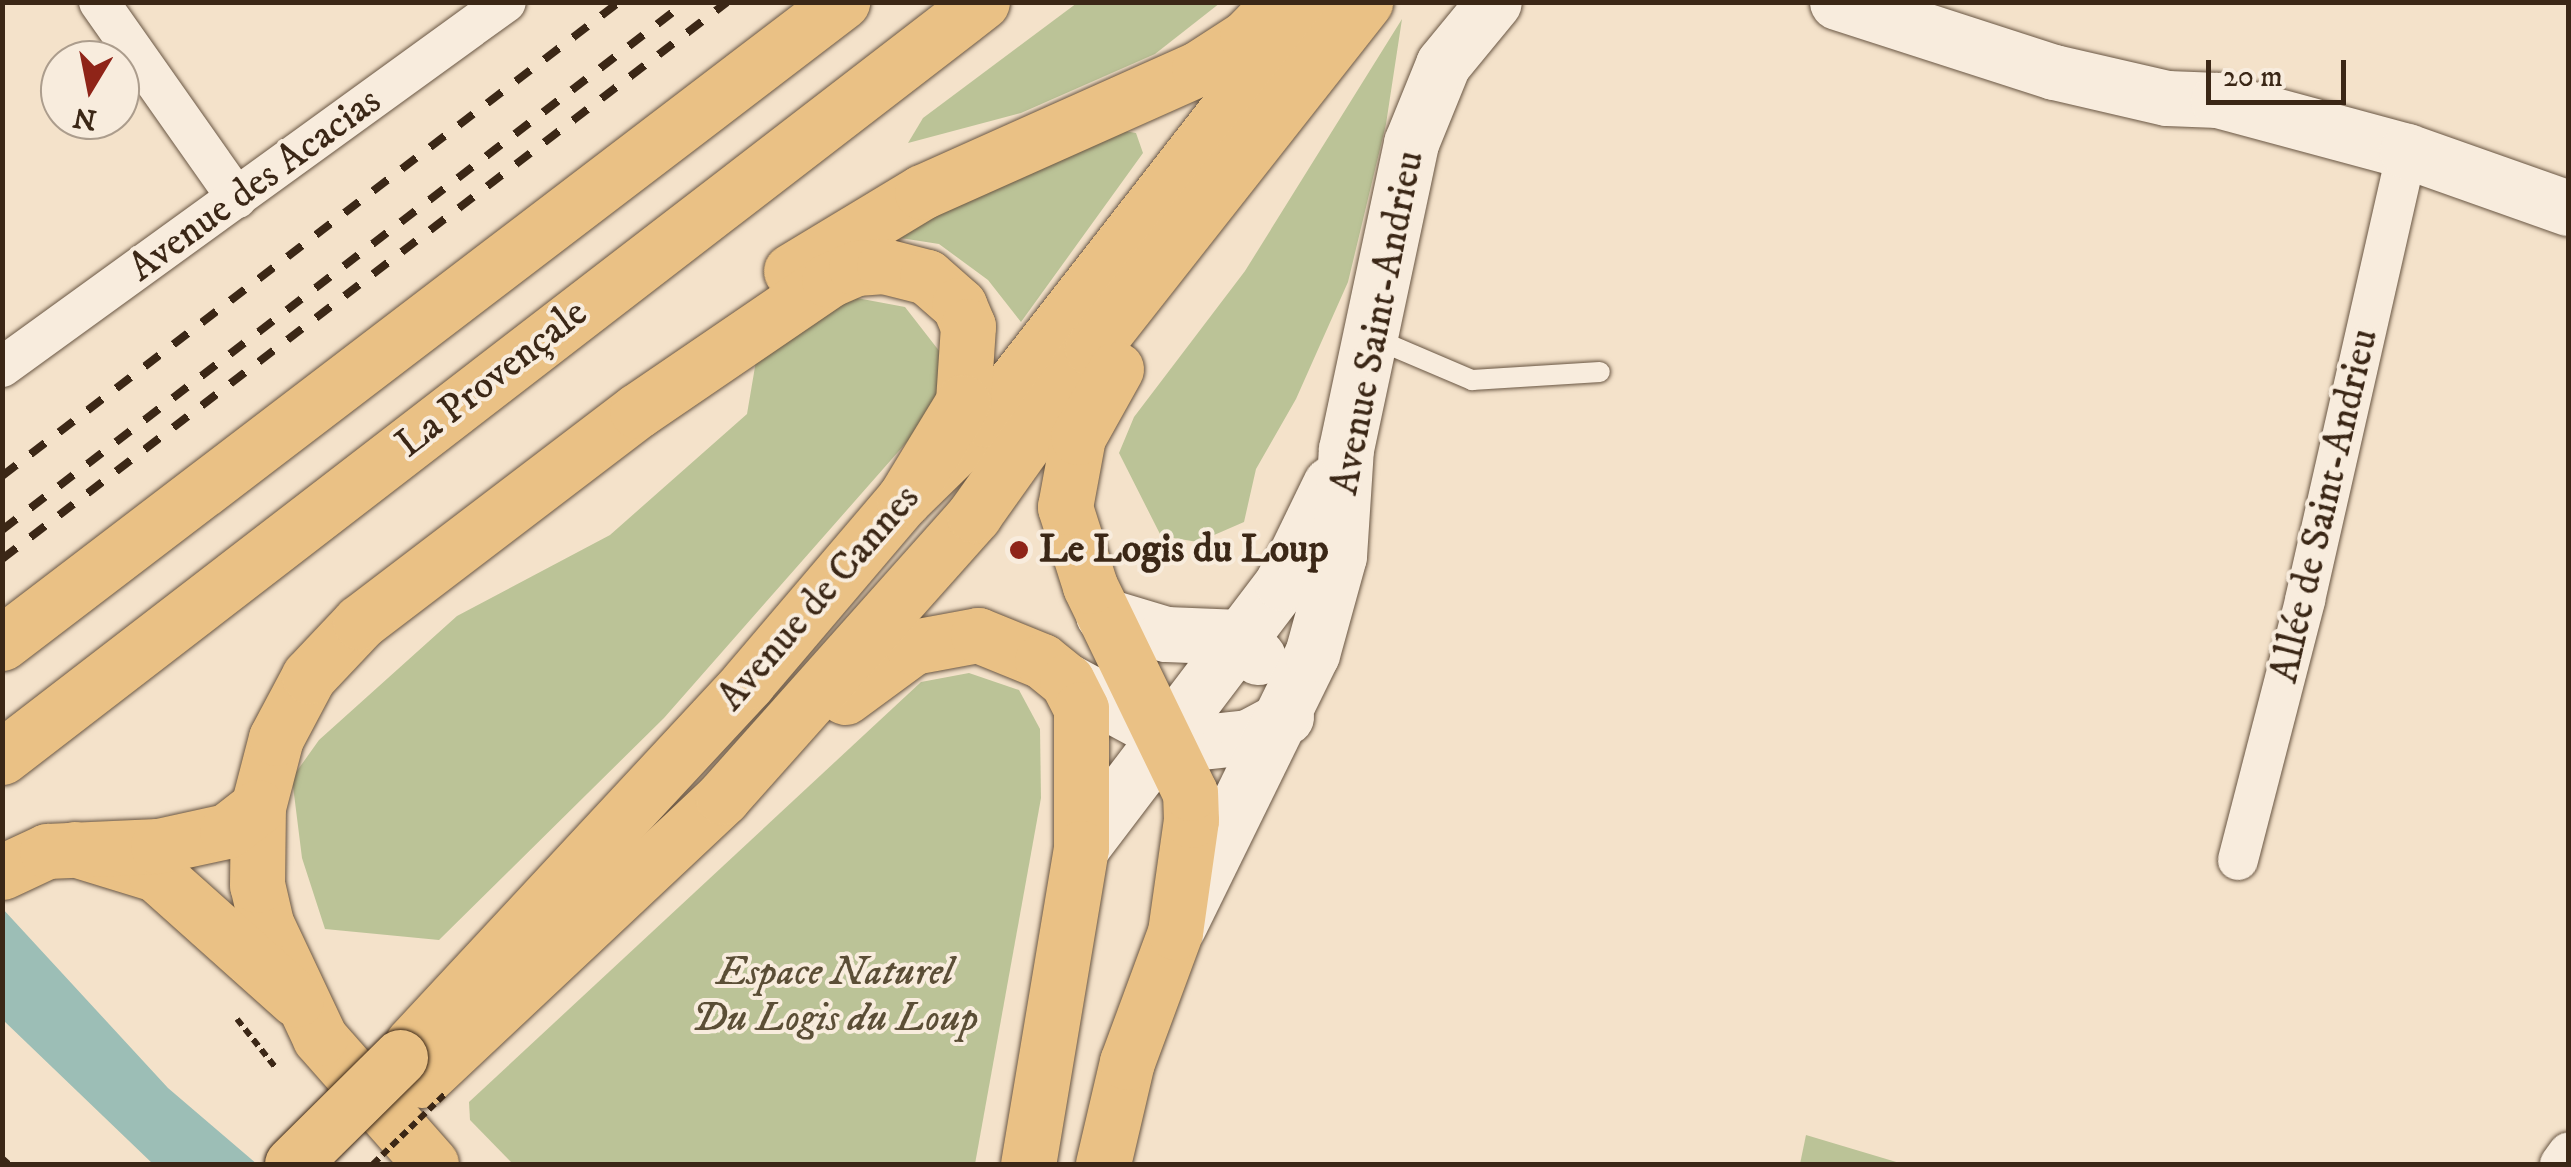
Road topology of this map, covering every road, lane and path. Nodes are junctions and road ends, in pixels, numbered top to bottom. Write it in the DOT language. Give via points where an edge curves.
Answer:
graph roads {
  1 [pos="99,2"];
  2 [pos="506,2"];
  3 [pos="842,2"];
  4 [pos="982,2"];
  5 [pos="1280,2"];
  6 [pos="1311,2"];
  7 [pos="1366,2"];
  8 [pos="1494,2"];
  9 [pos="1837,2"];
  10 [pos="1258,142"];
  11 [pos="2407,151"];
  12 [pos="237,198"];
  13 [pos="2568,208"];
  14 [pos="1369,336"];
  15 [pos="2,367"];
  16 [pos="1600,372"];
  17 [pos="637,411"];
  18 [pos="1346,450"];
  19 [pos="904,499"];
  20 [pos="1104,615"];
  21 [pos="1240,637"];
  22 [pos="2,643"];
  23 [pos="1066,682"];
  24 [pos="1286,717"];
  25 [pos="1164,734"];
  26 [pos="20,743"];
  27 [pos="723,797"];
  28 [pos="258,807"];
  29 [pos="1080,848"];
  30 [pos="74,849"];
  31 [pos="2238,860"];
  32 [pos="2,872"];
  33 [pos="1175,932"];
  34 [pos="296,999"];
  35 [pos="432,1078"];
  36 [pos="2568,1153"];
  37 [pos="2,1158"];
  38 [pos="9,1164"];
  39 [pos="292,1164"];
  40 [pos="338,1164"];
  41 [pos="372,1164"];
  42 [pos="431,1164"];
  43 [pos="1028,1164"];
  44 [pos="1103,1164"];
  45 [pos="2560,1164"];
  1 -- 12 [label="street"];
  2 -- 12 [label="street, Avenue des Acacias"];
  3 -- 22 [label="main road"];
  4 -- 26 [label="main road, La Provençale"];
  5 -- 17 [label="main road" via="1248,37 1198,68 922,192 815,252 685,350"];
  6 -- 19 [label="main road, Avenue de Cannes" via="986,419"];
  7 -- 10 [label="main road"];
  8 -- 14 [label="street, Avenue Saint-Andrieu" via="1443,64 1412,143"];
  9 -- 11 [label="street" via="2054,72 2167,98 2218,100"];
  10 -- 20 [label="main road" via="1078,437 1065,508 1070,537"];
  10 -- 27 [label="main road, Avenue de Cannes" via="1092,349 974,515"];
  11 -- 13 [label="street"];
  11 -- 31 [label="street, Allée de Saint-Andrieu" via="2310,582"];
  12 -- 15 [label="street, Avenue des Acacias"];
  14 -- 16 [label="lane" via="1472,380"];
  14 -- 18 [label="street, Avenue Saint-Andrieu"];
  17 -- 19 [label="main road" via="829,280 856,268 906,269 945,288 960,305 972,347 963,402"];
  17 -- 28 [label="main road" via="332,648 276,738"];
  18 -- 21 [label="street" via="1300,554"];
  18 -- 24 [label="street, Avenue Saint-Andrieu" via="1338,556 1312,654"];
  19 -- 35 [label="main road, Avenue de Cannes" via="748,682"];
  20 -- 21 [label="street" via="1166,634"];
  20 -- 25 [label="main road"];
  21 -- 24 [label="street" via="1278,682"];
  21 -- 25 [label="street"];
  23 -- 25 [label="street"];
  23 -- 27 [label="main road" via="1010,644 978,635 913,647"];
  23 -- 29 [label="main road" via="1084,736"];
  24 -- 25 [label="street" via="1224,742"];
  24 -- 33 [label="street, Avenue Saint-Andrieu"];
  25 -- 29 [label="street"];
  25 -- 33 [label="main road" via="1190,793 1192,820"];
  27 -- 35 [label="main road, Avenue de Cannes"];
  28 -- 30 [label="main road" via="227,831 194,840"];
  28 -- 34 [label="main road" via="257,885"];
  29 -- 43 [label="main road"];
  30 -- 32 [label="main road" via="48,851"];
  30 -- 34 [label="main road" via="156,874"];
  33 -- 44 [label="main road" via="1127,1062"];
  34 -- 42 [label="main road" via="350,1078"];
  35 -- 39 [label="main road, Avenue de Cannes, bridge"];
  35 -- 40 [label="main road, Avenue de Cannes"];
  35 -- 41 [label="path, bridge"];
  36 -- 45 [label="street"];
  37 -- 38 [label="path"];
}
